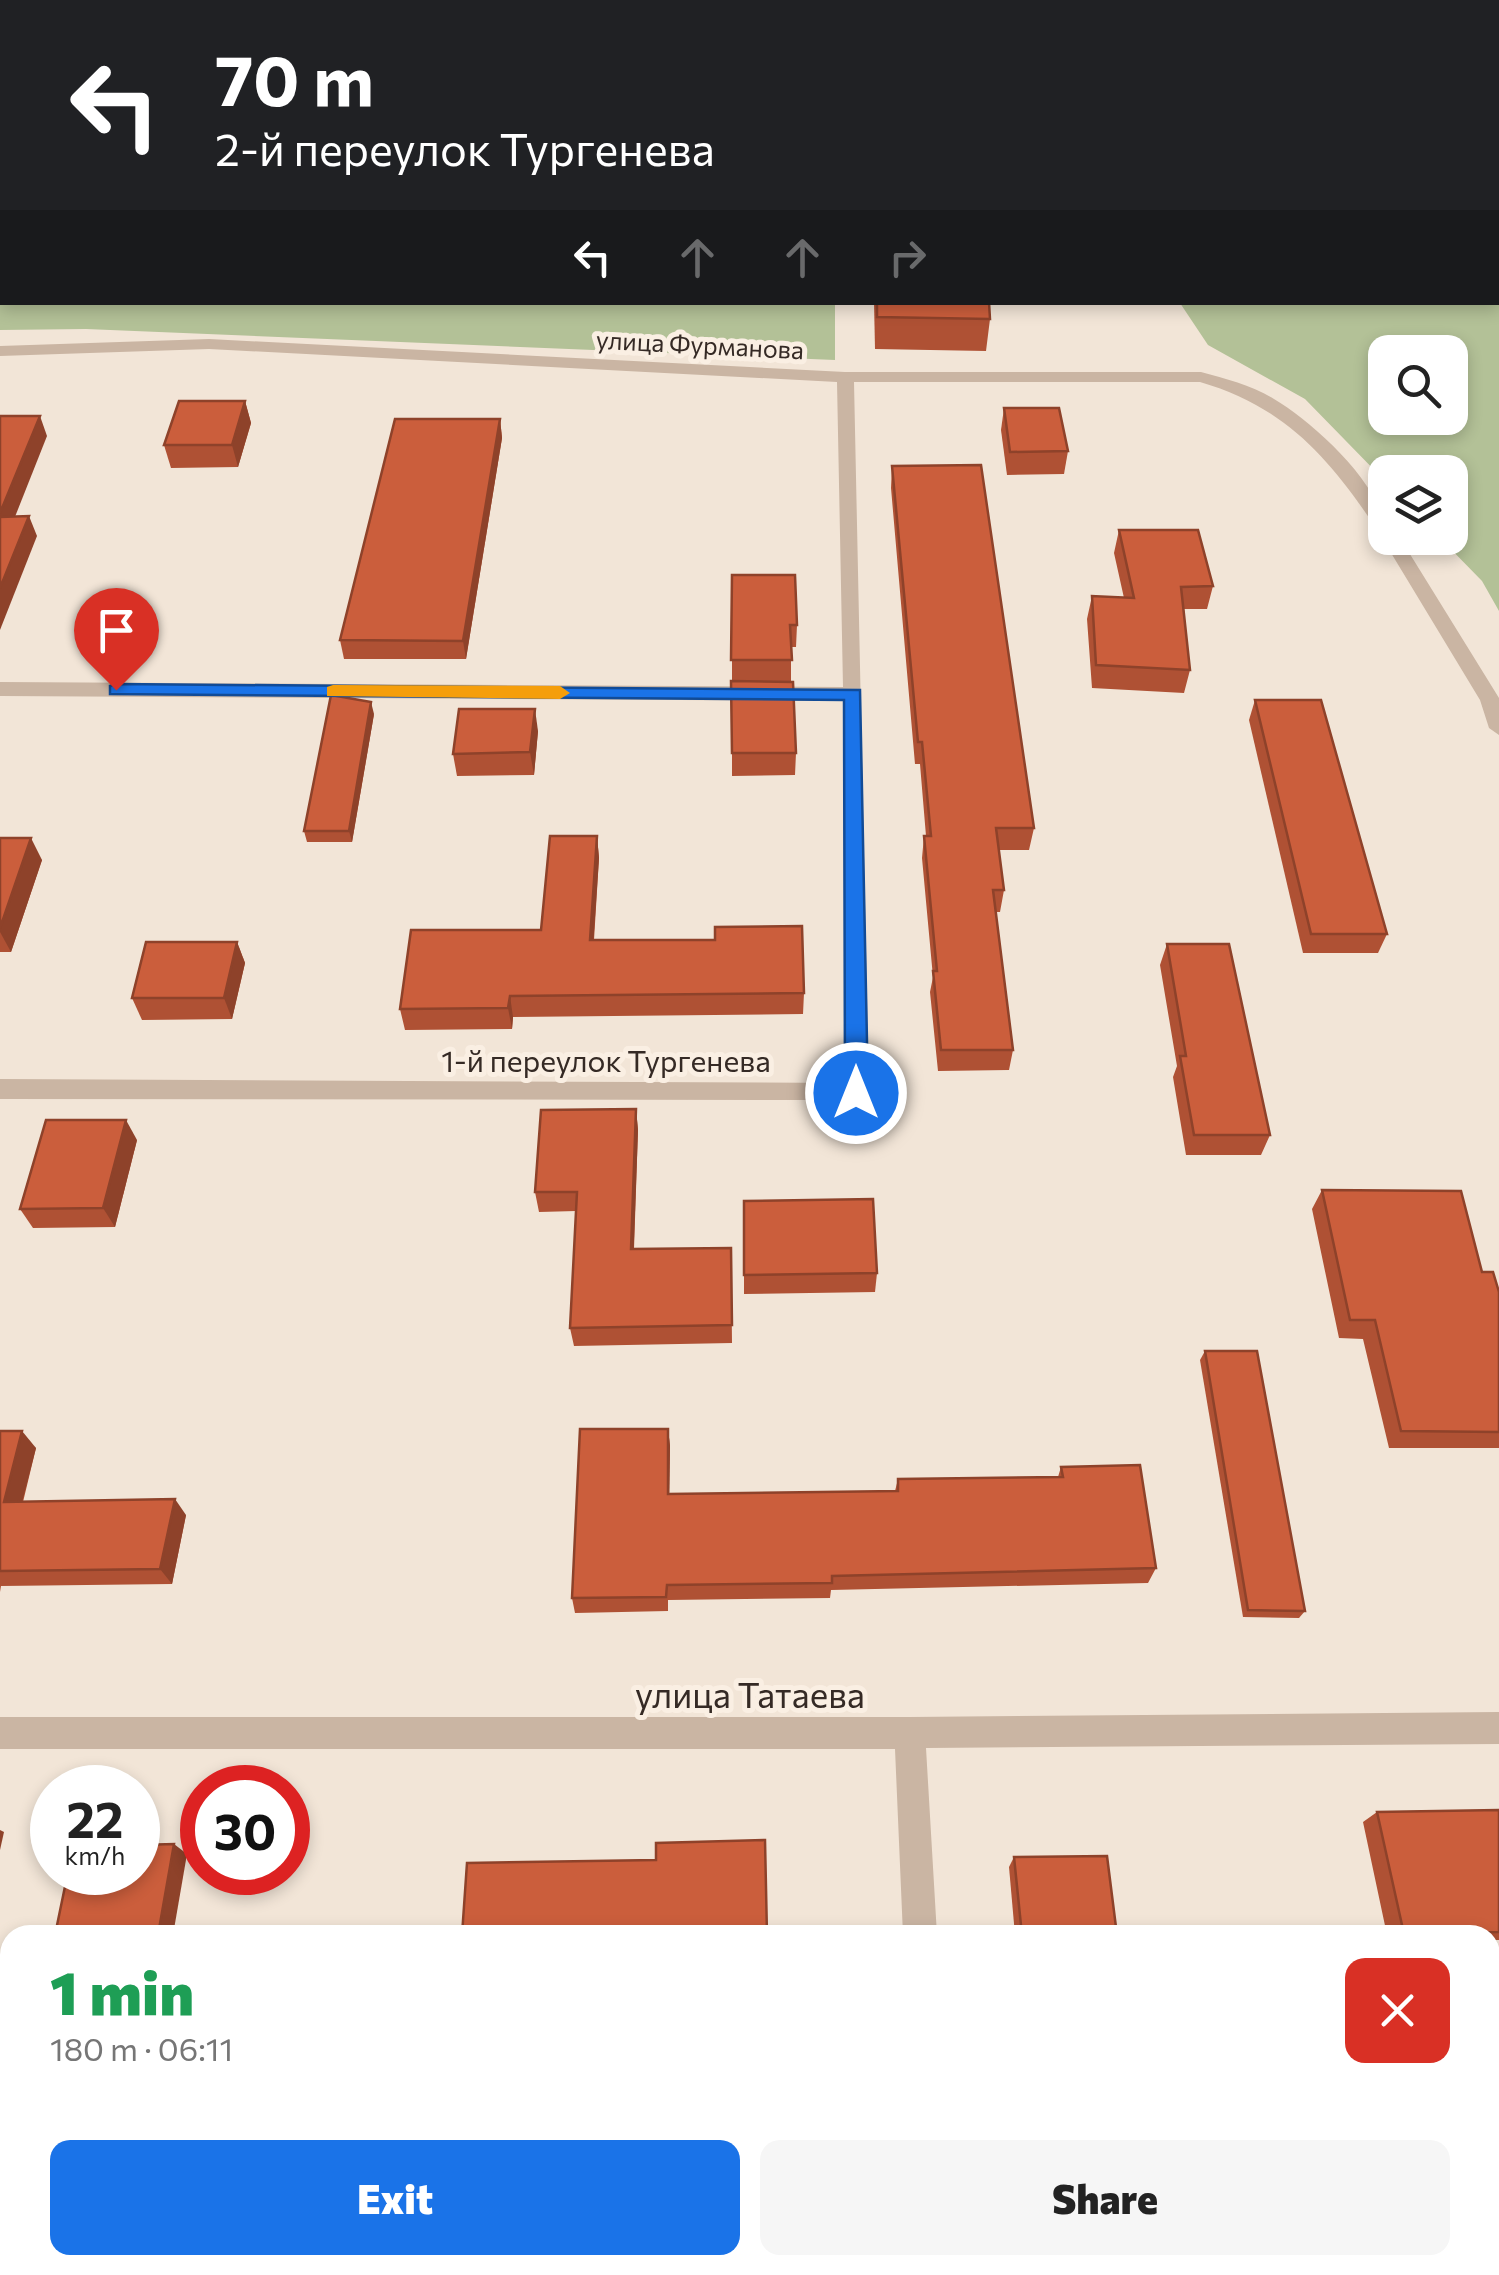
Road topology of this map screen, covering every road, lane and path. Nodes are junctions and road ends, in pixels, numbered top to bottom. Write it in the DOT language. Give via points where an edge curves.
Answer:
graph roads {
  1 [pos="0,350"];
  2 [pos="845,377"];
  3 [pos="1368,499"];
  4 [pos="1401,555"];
  5 [pos="0,690"];
  6 [pos="854,694"];
  7 [pos="1499,728"];
  8 [pos="0,1088"];
  9 [pos="1499,1728"];
  10 [pos="0,1733"];
  11 [pos="910,1733"];
  12 [pos="920,1925"];
  1 -- 2 [label="street, улица Фурманова" via="209,344"];
  2 -- 3 [label="street, улица Фурманова" via="1201,377 1249,392 1290,420"];
  2 -- 6 [label="street, 1-й переулок Тургенева"];
  4 -- 7 [label="street" via="1490,700"];
  5 -- 6 [label="street"];
  6 -- 8 [label="street, 1-й переулок Тургенева" via="856,1093"];
  9 -- 11 [label="street, улица Татаева"];
  10 -- 11 [label="street, улица Татаева"];
  11 -- 12 [label="street"];
}
